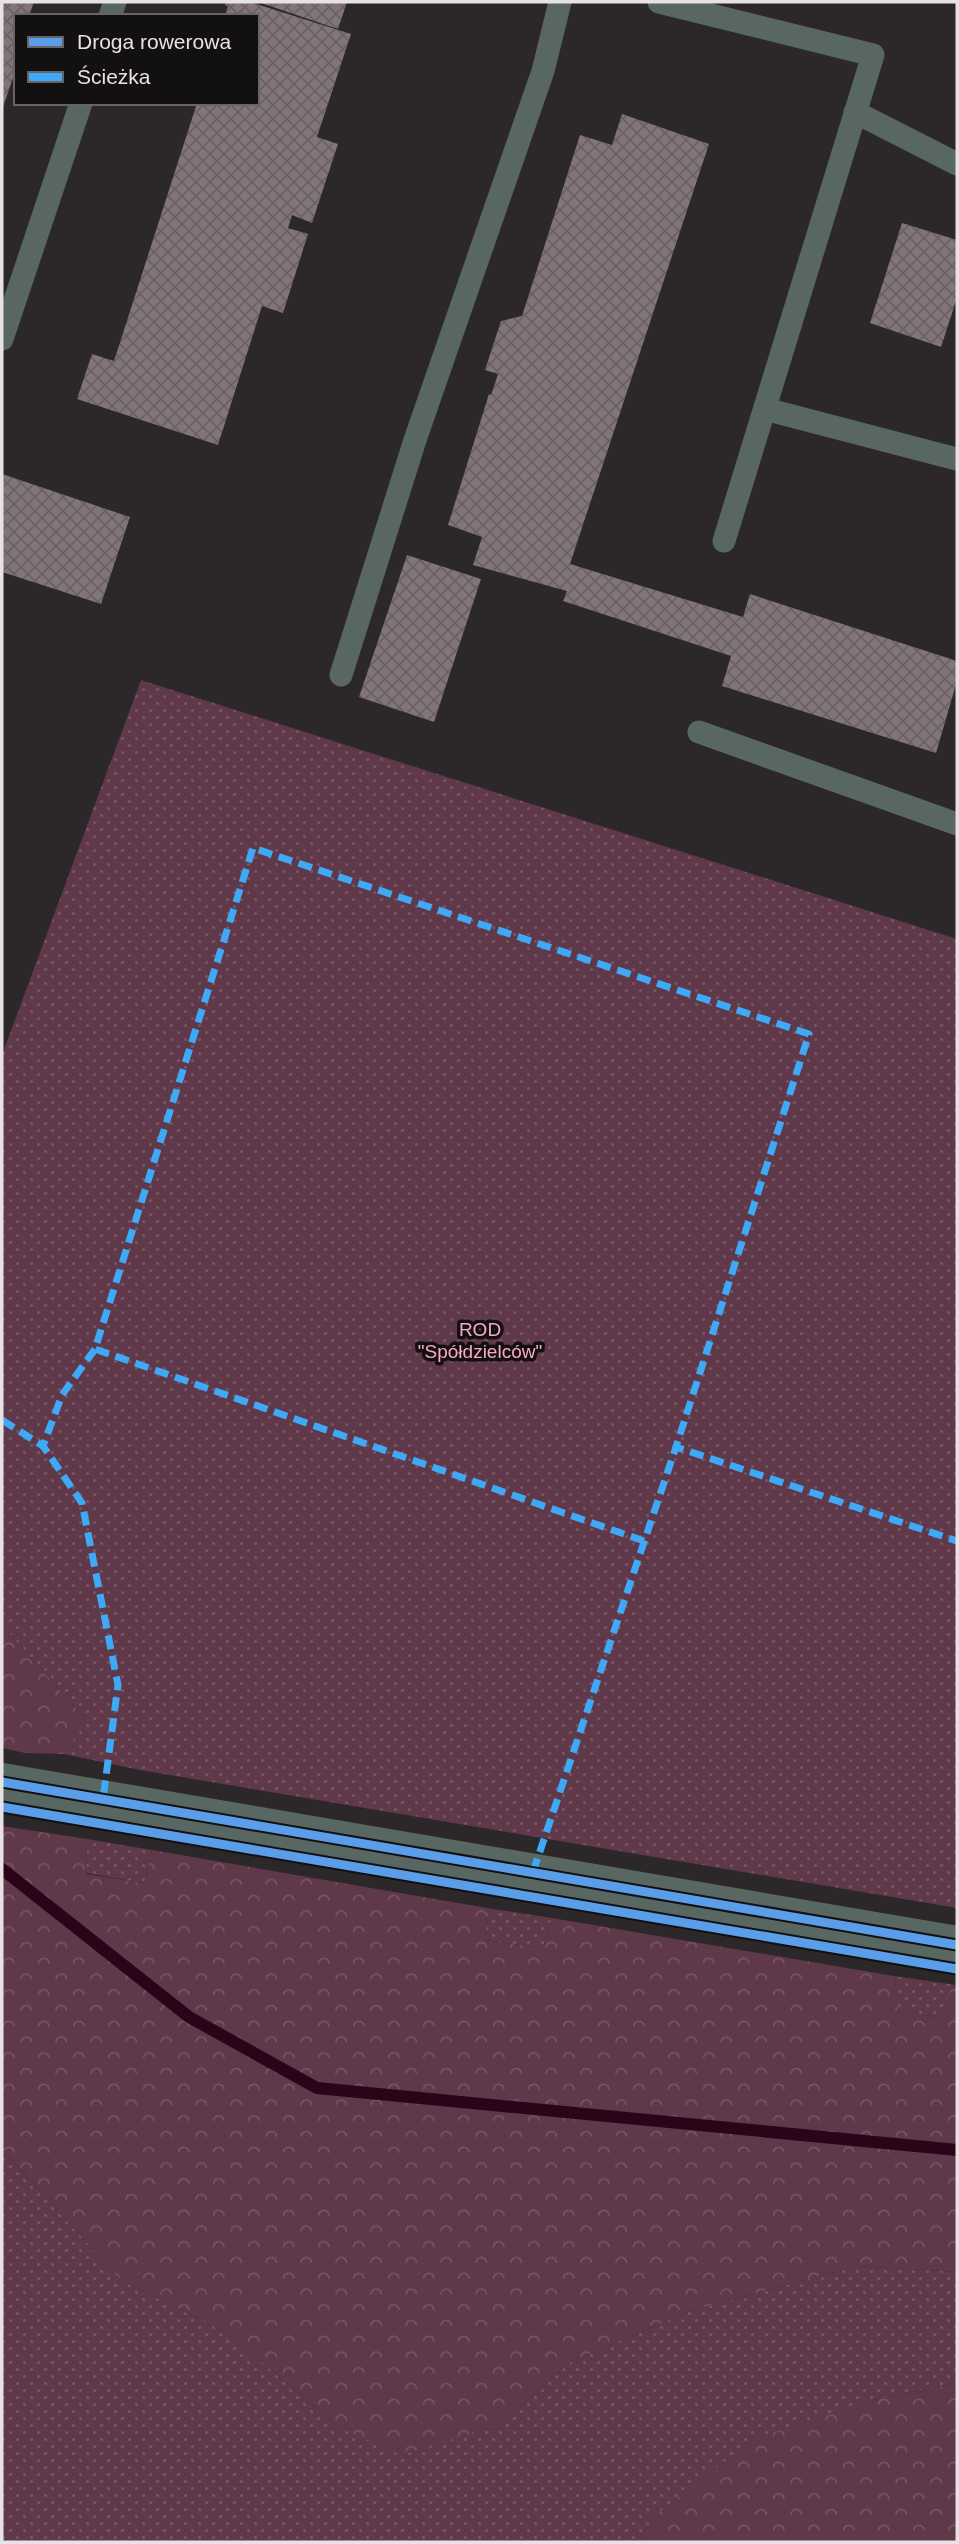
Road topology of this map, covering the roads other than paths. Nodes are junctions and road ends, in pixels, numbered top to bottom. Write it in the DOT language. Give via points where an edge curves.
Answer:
graph roads {
  1 [pos="560,2"];
  2 [pos="659,2"];
  3 [pos="80,105"];
  4 [pos="855,112"];
  5 [pos="957,164"];
  6 [pos="2,339"];
  7 [pos="765,409"];
  8 [pos="957,459"];
  9 [pos="724,541"];
  10 [pos="341,675"];
  11 [pos="699,732"];
  12 [pos="957,824"];
  13 [pos="2,1782"];
  14 [pos="957,1945"];
  1 -- 10 [label="lane" via="543,71 415,440"];
  2 -- 4 [label="lane" via="873,55"];
  3 -- 6 [label="lane"];
  4 -- 5 [label="lane"];
  4 -- 7 [label="lane"];
  7 -- 8 [label="lane"];
  7 -- 9 [label="lane"];
  11 -- 12 [label="lane"];
  13 -- 14 [label="street"];
}
